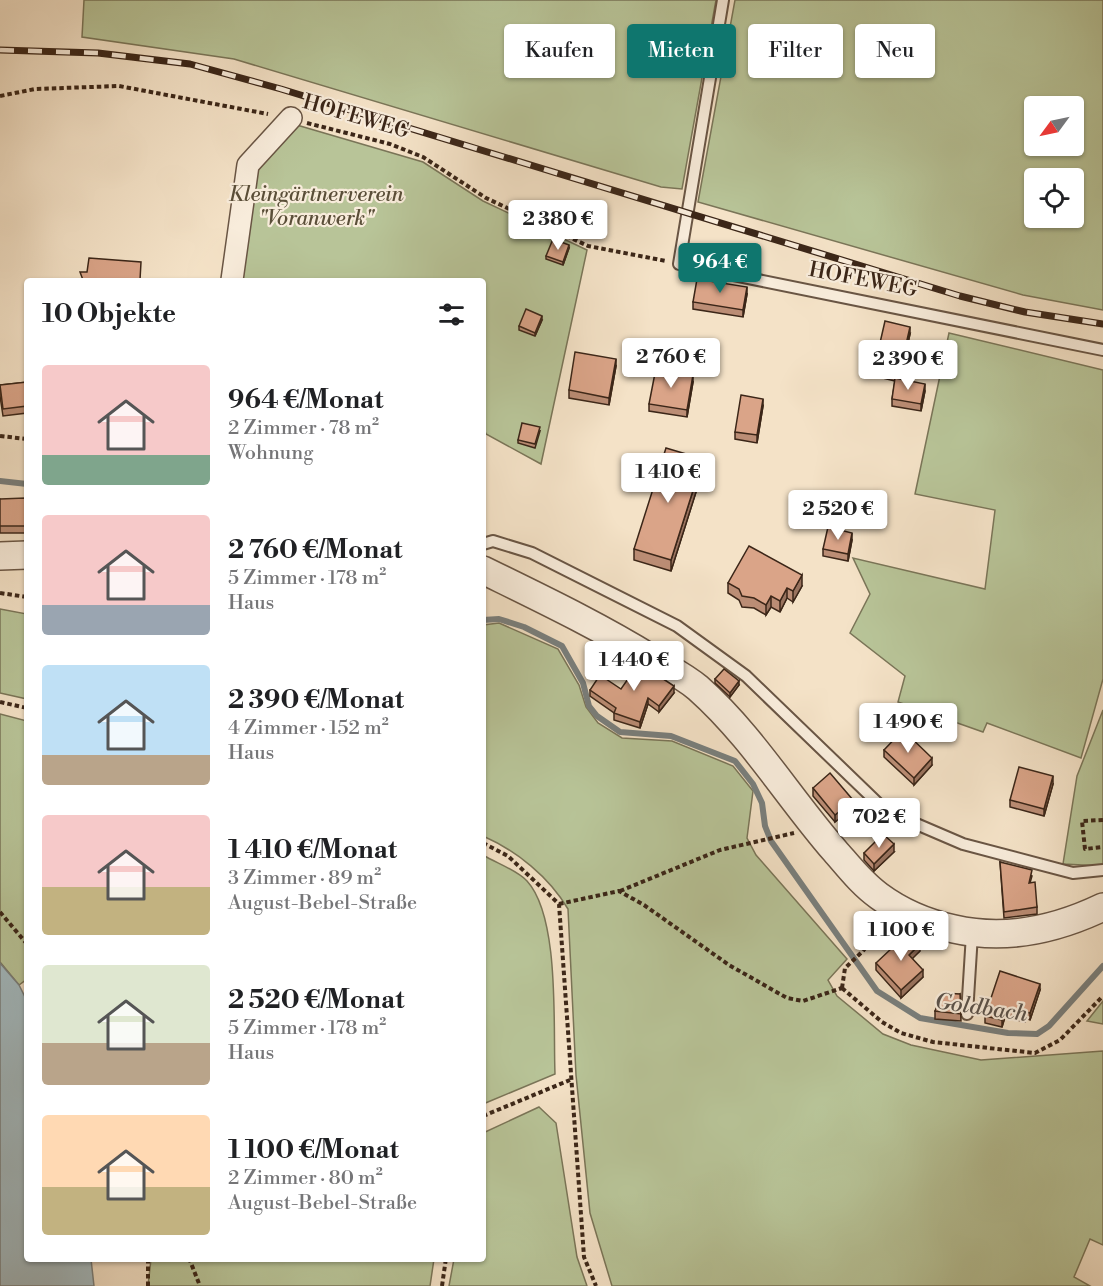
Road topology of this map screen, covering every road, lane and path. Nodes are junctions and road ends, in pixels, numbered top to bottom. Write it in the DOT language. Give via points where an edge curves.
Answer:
graph roads {
  1 [pos="723,0"];
  2 [pos="0,96"];
  3 [pos="291,118"];
  4 [pos="679,264"];
  5 [pos="232,278"];
  6 [pos="1103,350"];
  7 [pos="0,436"];
  8 [pos="24,439"];
  9 [pos="486,543"];
  10 [pos="24,555"];
  11 [pos="0,556"];
  12 [pos="486,571"];
  13 [pos="0,593"];
  14 [pos="24,597"];
  15 [pos="0,702"];
  16 [pos="24,707"];
  17 [pos="1103,820"];
  18 [pos="780,838"];
  19 [pos="486,845"];
  20 [pos="1103,847"];
  21 [pos="1103,870"];
  22 [pos="619,891"];
  23 [pos="560,904"];
  24 [pos="1103,907"];
  25 [pos="898,908"];
  26 [pos="0,912"];
  27 [pos="972,933"];
  28 [pos="24,940"];
  29 [pos="842,988"];
  30 [pos="1103,996"];
  31 [pos="967,1014"];
  32 [pos="570,1080"];
  33 [pos="486,1115"];
  34 [pos="148,1262"];
  35 [pos="191,1262"];
  36 [pos="445,1262"];
  37 [pos="148,1286"];
  38 [pos="200,1286"];
  39 [pos="442,1286"];
  40 [pos="596,1286"];
  1 -- 4 [label="lane"];
  2 -- 3 [label="path, HOFEWEG" via="35,89 119,86"];
  3 -- 4 [label="path, HOFEWEG" via="390,144 423,157 486,198 588,246"];
  3 -- 5 [label="street" via="248,165"];
  4 -- 6 [label="lane, HOFEWEG"];
  7 -- 8 [label="path"];
  9 -- 21 [label="lane" via="532,553 677,626 746,676 886,811 963,844 1073,873"];
  10 -- 11 [label="street"];
  12 -- 25 [label="street" via="603,629 695,686 750,741 813,826 857,876"];
  13 -- 14 [label="path"];
  15 -- 16 [label="path"];
  17 -- 20 [label="path" via="1082,821 1085,849"];
  18 -- 22 [label="path" via="720,850"];
  19 -- 23 [label="path" via="508,856"];
  22 -- 23 [label="path"];
  22 -- 29 [label="path" via="787,998 803,1001"];
  23 -- 32 [label="path"];
  24 -- 27 [label="street" via="1057,926 1027,933"];
  25 -- 27 [label="street" via="913,917"];
  25 -- 29 [label="path" via="845,968"];
  26 -- 28 [label="path"];
  27 -- 31 [label="lane"];
  29 -- 30 [label="path" via="901,1034 933,1042 1035,1053 1060,1040"];
  32 -- 33 [label="path"];
  32 -- 40 [label="path" via="584,1257"];
  34 -- 37 [label="path"];
  35 -- 38 [label="path"];
  36 -- 39 [label="path"];
}
